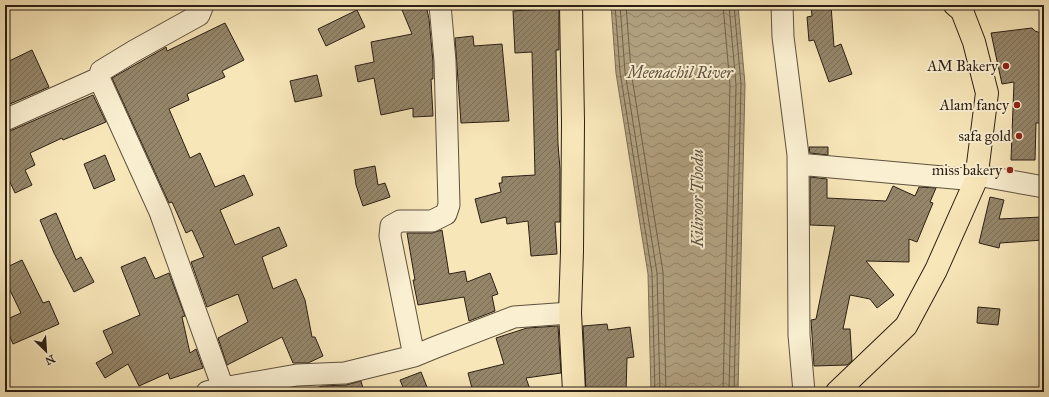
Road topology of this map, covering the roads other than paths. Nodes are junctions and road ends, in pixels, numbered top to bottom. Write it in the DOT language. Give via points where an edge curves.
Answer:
graph roads {
  1 [pos="203,5"];
  2 [pos="440,5"];
  3 [pos="571,5"];
  4 [pos="782,5"];
  5 [pos="955,5"];
  6 [pos="99,78"];
  7 [pos="5,120"];
  8 [pos="798,164"];
  9 [pos="976,178"];
  10 [pos="1044,187"];
  11 [pos="570,314"];
  12 [pos="414,356"];
  13 [pos="215,390"];
  14 [pos="574,392"];
  15 [pos="804,392"];
  16 [pos="837,392"];
  1 -- 6 [label="street" via="199,15 101,71"];
  2 -- 12 [label="street" via="445,61 449,205 446,214 432,221 400,221 391,226 390,236"];
  3 -- 11 [label="main road" via="573,130"];
  4 -- 8 [label="street" via="783,38"];
  5 -- 9 [label="main road" via="962,11 974,42 987,93"];
  6 -- 7 [label="street"];
  6 -- 13 [label="street" via="160,212"];
  8 -- 9 [label="street"];
  8 -- 15 [label="street" via="800,336"];
  9 -- 10 [label="street"];
  9 -- 16 [label="main road" via="936,270 906,326"];
  11 -- 12 [label="street" via="514,317"];
  11 -- 14 [label="main road"];
  12 -- 13 [label="street" via="345,373 298,375"];
}
